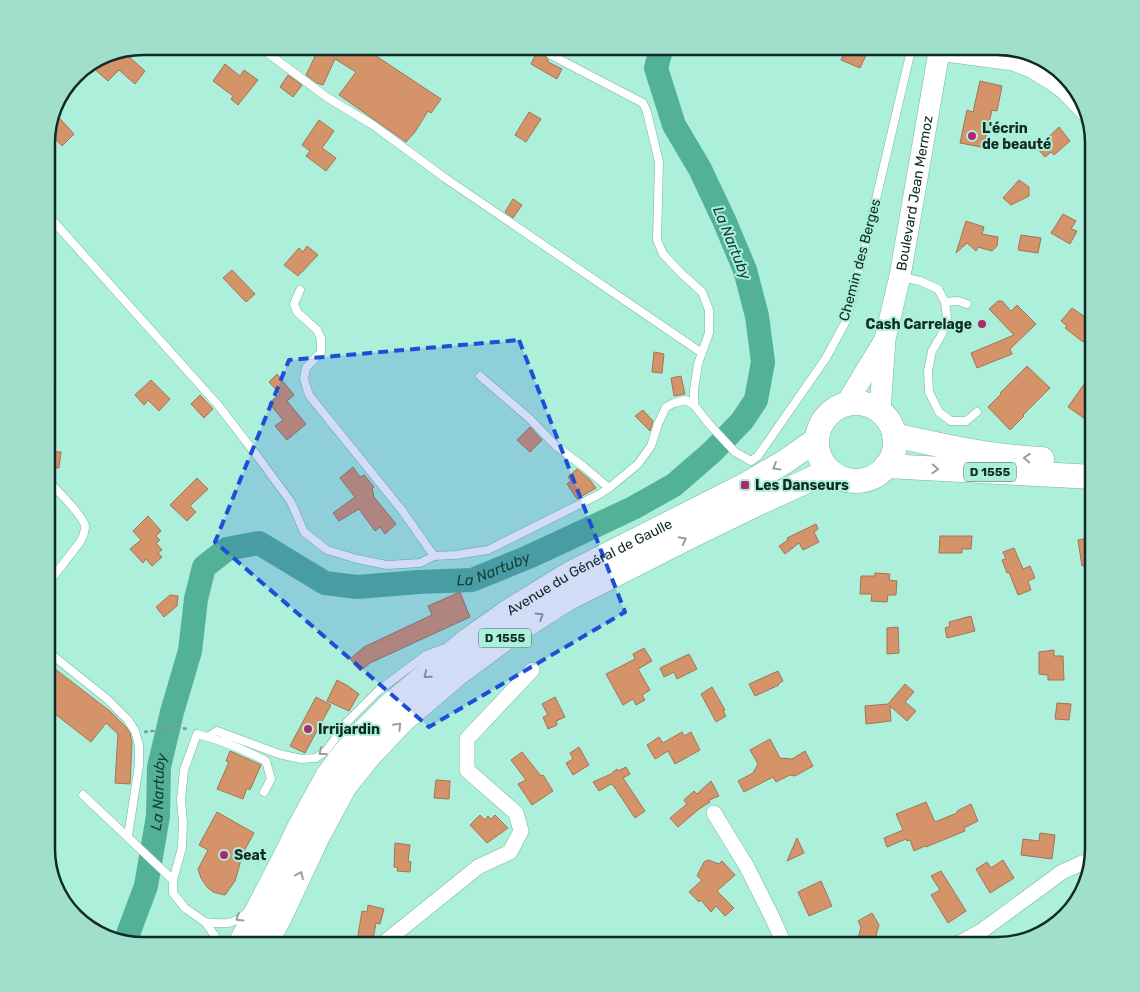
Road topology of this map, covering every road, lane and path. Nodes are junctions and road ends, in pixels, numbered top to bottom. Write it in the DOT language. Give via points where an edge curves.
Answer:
graph roads {
  1 [pos="270,55"];
  2 [pos="553,55"];
  3 [pos="910,55"];
  4 [pos="938,55"];
  5 [pos="995,55"];
  6 [pos="1009,56"];
  7 [pos="1020,58"];
  8 [pos="1075,104"];
  9 [pos="55,223"];
  10 [pos="900,276"];
  11 [pos="300,290"];
  12 [pos="945,302"];
  13 [pos="967,304"];
  14 [pos="885,339"];
  15 [pos="702,353"];
  16 [pos="480,376"];
  17 [pos="846,404"];
  18 [pos="694,405"];
  19 [pos="880,411"];
  20 [pos="977,412"];
  21 [pos="894,435"];
  22 [pos="816,440"];
  23 [pos="1085,461"];
  24 [pos="886,466"];
  25 [pos="833,474"];
  26 [pos="1085,477"];
  27 [pos="55,488"];
  28 [pos="609,488"];
  29 [pos="434,556"];
  30 [pos="55,574"];
  31 [pos="468,640"];
  32 [pos="55,657"];
  33 [pos="532,670"];
  34 [pos="181,728"];
  35 [pos="147,732"];
  36 [pos="208,737"];
  37 [pos="264,792"];
  38 [pos="83,795"];
  39 [pos="714,813"];
  40 [pos="128,836"];
  41 [pos="288,852"];
  42 [pos="1083,864"];
  43 [pos="173,880"];
  44 [pos="205,922"];
  45 [pos="216,937"];
  46 [pos="244,937"];
  47 [pos="273,937"];
  48 [pos="391,937"];
  49 [pos="781,937"];
  50 [pos="970,937"];
  1 -- 15 [label="lane" via="328,98 373,125 445,178"];
  2 -- 15 [label="lane" via="643,103 659,162 657,240 663,254 702,292 709,310 709,333"];
  3 -- 18 [label="lane, Chemin des Berges" via="846,321 826,358 758,456 750,461 735,452"];
  4 -- 10 [label="main road, Boulevard Jean Mermoz"];
  5 -- 6 [label="street"];
  7 -- 8 [label="street"];
  9 -- 29 [label="lane" via="218,405 291,502 304,532 327,550 386,565 420,563"];
  10 -- 12 [label="lane" via="938,289"];
  10 -- 14 [label="main road, Boulevard Jean Mermoz"];
  11 -- 29 [label="lane" via="294,304 297,312 321,338 321,352 306,368 304,379 309,395 401,509"];
  12 -- 13 [label="lane"];
  12 -- 20 [label="lane" via="947,318 932,351 928,371 929,392 939,412 950,421 966,420"];
  14 -- 17 [label="main road, Boulevard Jean Mermoz"];
  14 -- 19 [label="main road, Boulevard Jean Mermoz"];
  15 -- 18 [label="lane"];
  16 -- 28 [label="lane" via="556,446"];
  17 -- 19 [label="main road" via="869,405"];
  17 -- 22 [label="main road" via="825,417"];
  18 -- 28 [label="lane" via="686,400 666,407 651,446 638,464"];
  19 -- 21 [label="main road"];
  23 -- 21 [label="main road, D 1555, one-way" via="1024,458 946,447"];
  21 -- 24 [label="main road" via="892,456"];
  22 -- 25 [label="main road" via="818,453"];
  22 -- 31 [label="main road, Avenue du Général de Gaulle / D 1555, one-way" via="745,485 571,573"];
  24 -- 25 [label="main road" via="878,474 856,481"];
  24 -- 26 [label="main road, D 1555, one-way"];
  47 -- 25 [label="main road, Avenue du Général de Gaulle / D 1555, one-way" via="319,834 345,786 404,720 456,675 507,637 567,599 758,504 822,474"];
  27 -- 30 [label="lane" via="85,525 80,542"];
  28 -- 29 [label="lane" via="488,550"];
  31 -- 36 [label="lane, one-way" via="426,655 378,691 347,722 326,752 316,758 301,759 279,754 217,731"];
  31 -- 41 [label="main road, Avenue du Général de Gaulle / D 1555, one-way" via="390,705 354,741 328,775"];
  32 -- 40 [label="lane" via="107,700 135,731 139,765"];
  33 -- 48 [label="street" via="467,739 467,770 516,813 521,831 510,852 478,867"];
  34 -- 35 [label="path"];
  36 -- 37 [label="lane" via="266,761 271,779"];
  36 -- 43 [label="lane" via="197,734 184,770 182,848"];
  38 -- 40 [label="lane"];
  39 -- 49 [label="street" via="747,866"];
  40 -- 43 [label="lane"];
  41 -- 44 [label="lane, one-way" via="245,915 232,923"];
  41 -- 46 [label="main road, Avenue du Général de Gaulle / D 1555"];
  42 -- 50 [label="street" via="1062,872"];
  43 -- 44 [label="lane" via="173,893 185,908"];
  44 -- 45 [label="lane"];
}
